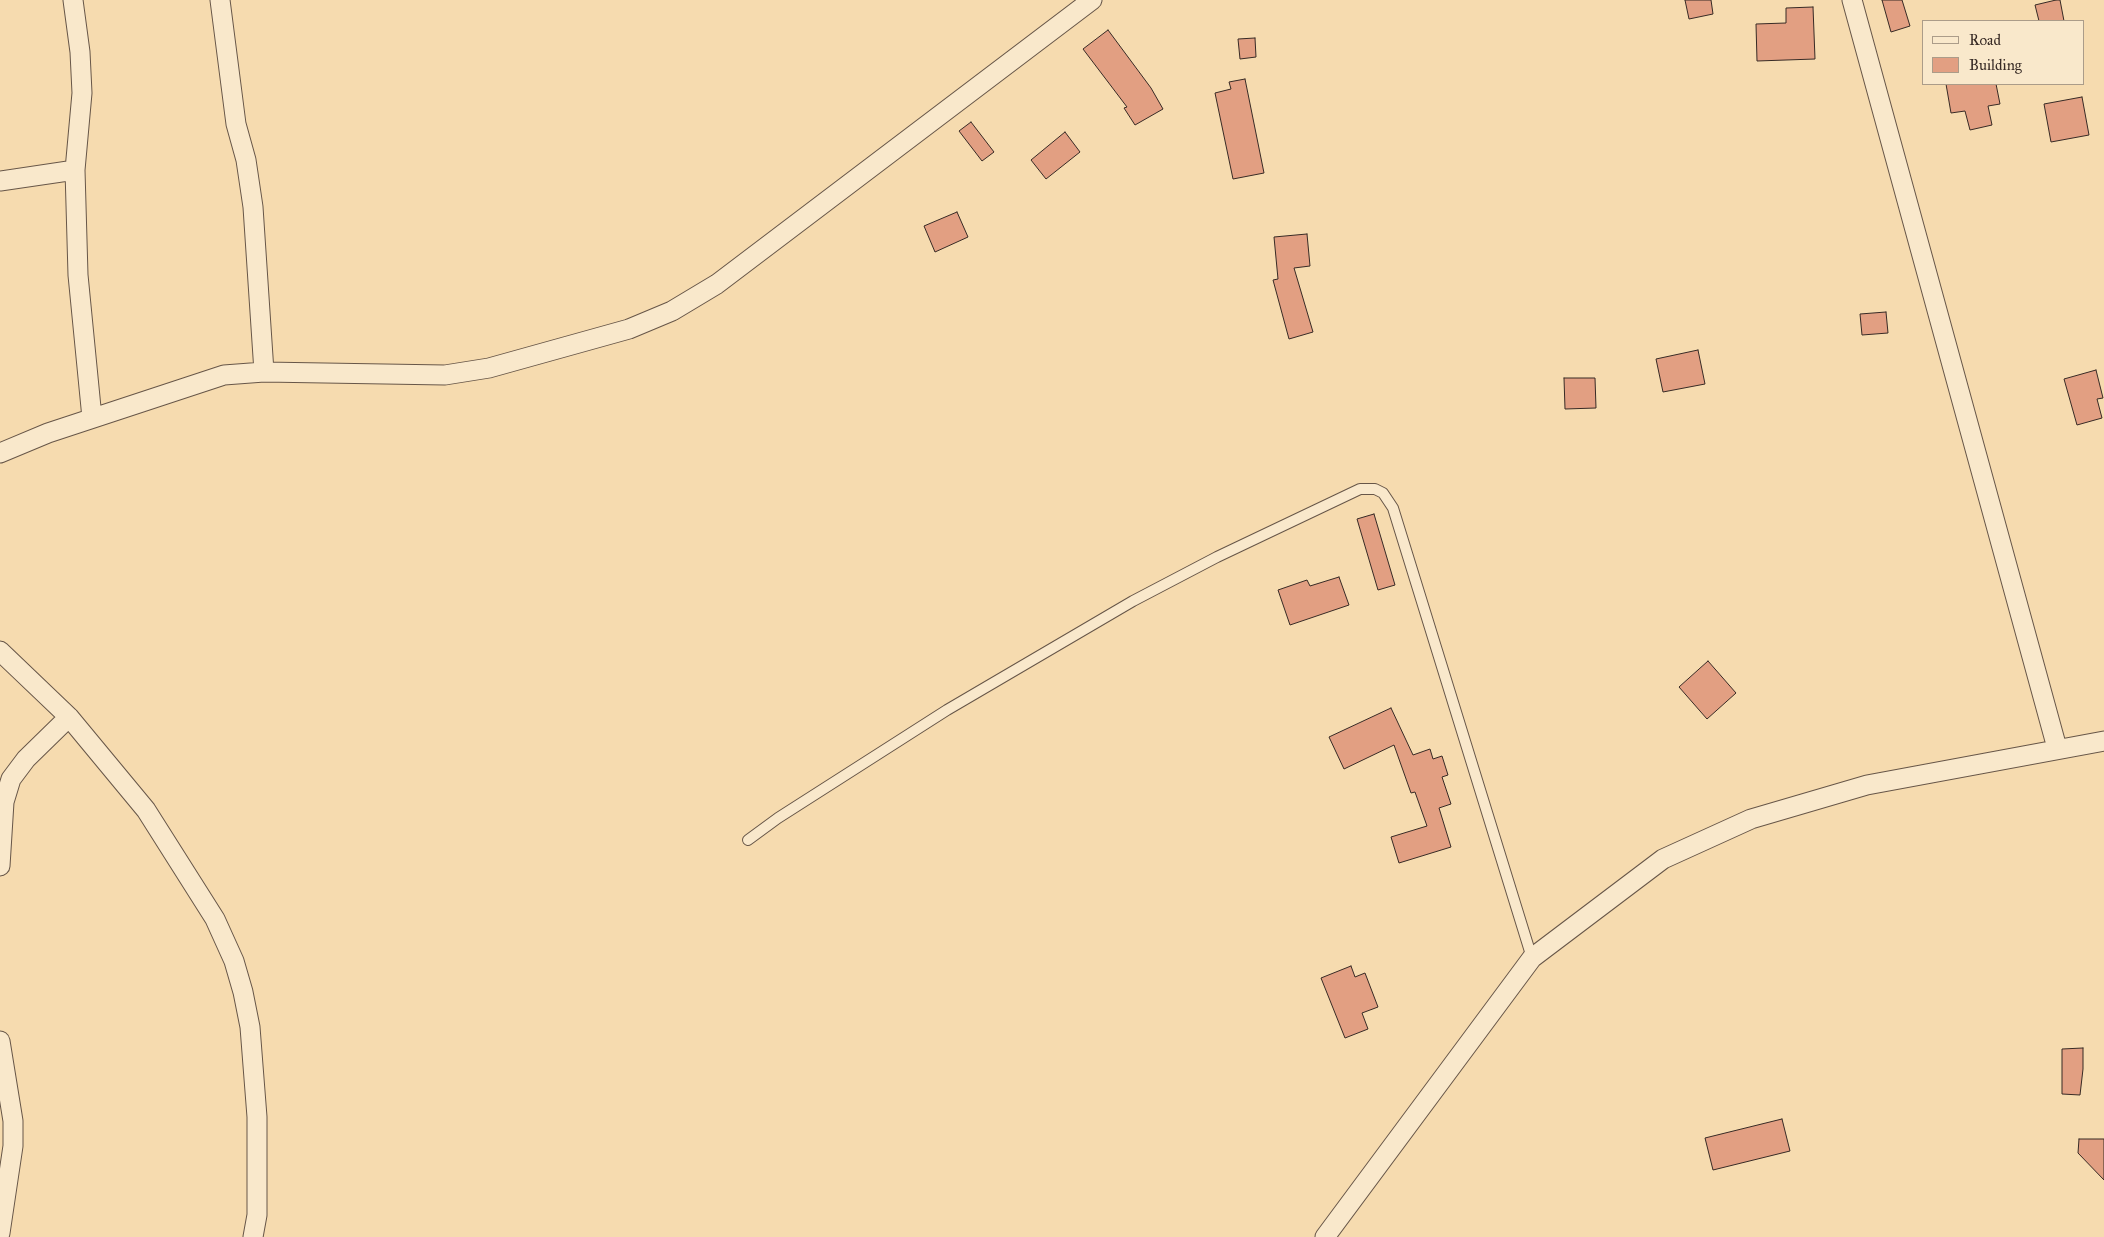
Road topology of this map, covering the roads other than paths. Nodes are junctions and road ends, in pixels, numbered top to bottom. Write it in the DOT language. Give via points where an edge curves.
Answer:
graph roads {
  1 [pos="73,0"];
  2 [pos="220,0"];
  3 [pos="1092,0"];
  4 [pos="1852,0"];
  5 [pos="76,170"];
  6 [pos="0,181"];
  7 [pos="264,372"];
  8 [pos="92,418"];
  9 [pos="0,452"];
  10 [pos="0,652"];
  11 [pos="69,717"];
  12 [pos="2104,741"];
  13 [pos="2057,748"];
  14 [pos="748,840"];
  15 [pos="0,866"];
  16 [pos="1532,958"];
  17 [pos="0,1041"];
  18 [pos="0,1233"];
  19 [pos="253,1237"];
  20 [pos="1325,1237"];
  1 -- 5 [label="street" via="82,93"];
  2 -- 7 [label="street" via="236,124 252,199"];
  3 -- 7 [label="street" via="716,284 672,311 620,332 489,368 445,375"];
  4 -- 13 [label="street"];
  5 -- 6 [label="street"];
  5 -- 8 [label="street" via="78,275"];
  7 -- 8 [label="street" via="224,375"];
  8 -- 9 [label="street"];
  10 -- 11 [label="street"];
  11 -- 15 [label="street" via="26,760 9,784 1,824"];
  11 -- 19 [label="street" via="146,810 215,919 234,961 250,1027 257,1117 257,1196"];
  12 -- 13 [label="street"];
  13 -- 16 [label="street" via="1867,784 1751,819 1663,859"];
  14 -- 16 [label="lane" via="947,710 1133,600 1360,489 1375,489 1383,493 1393,508"];
  16 -- 20 [label="street"];
  17 -- 18 [label="street" via="13,1121 13,1146"];
}
